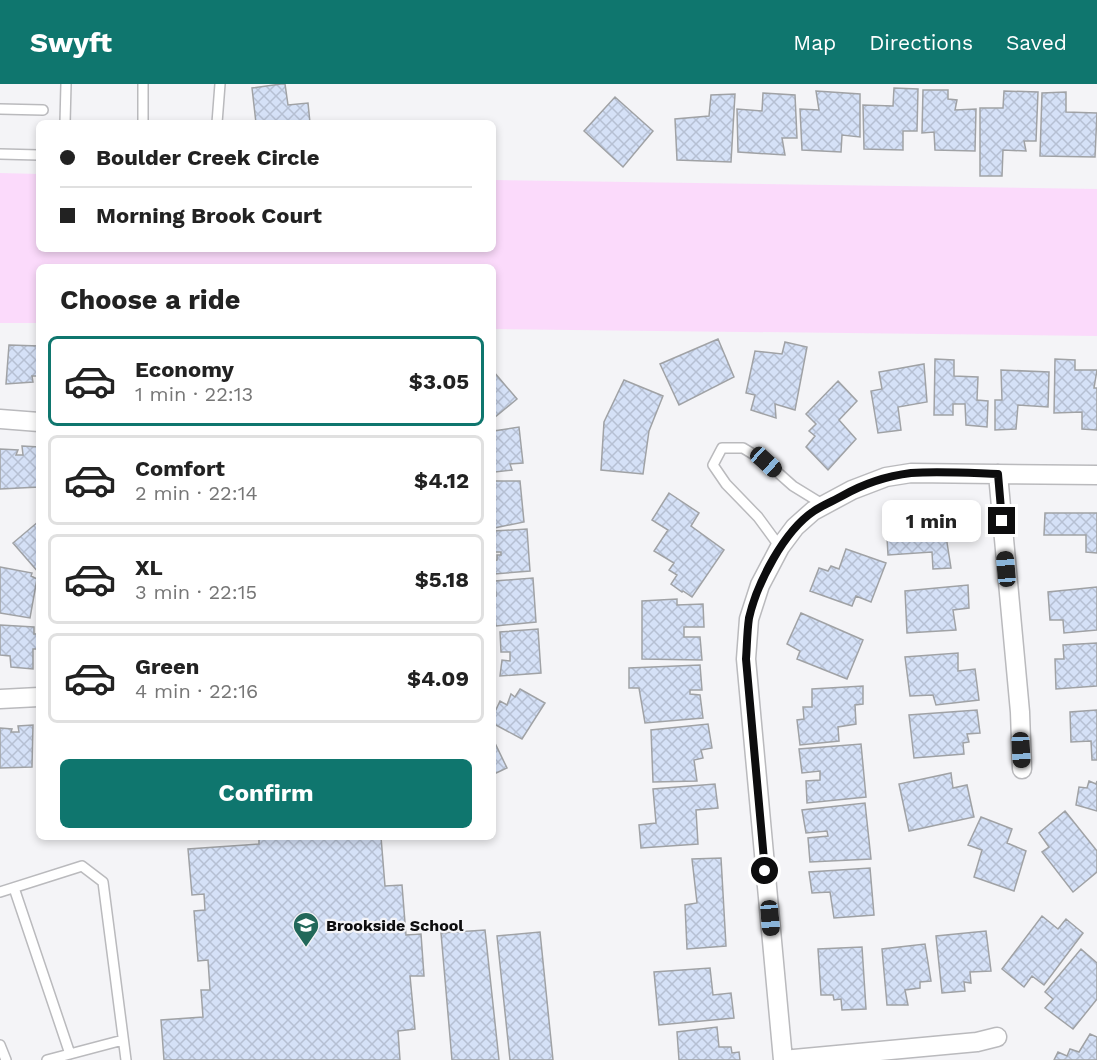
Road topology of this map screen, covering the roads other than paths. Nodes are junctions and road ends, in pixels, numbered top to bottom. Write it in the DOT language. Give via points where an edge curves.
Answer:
graph roads {
  1 [pos="66,84"];
  2 [pos="143,84"];
  3 [pos="220,84"];
  4 [pos="0,109"];
  5 [pos="43,110"];
  6 [pos="65,120"];
  7 [pos="143,120"];
  8 [pos="217,120"];
  9 [pos="0,154"];
  10 [pos="36,155"];
  11 [pos="0,419"];
  12 [pos="36,422"];
  13 [pos="998,474"];
  14 [pos="1097,475"];
  15 [pos="824,505"];
  16 [pos="780,547"];
  17 [pos="36,697"];
  18 [pos="0,699"];
  19 [pos="1022,769"];
  20 [pos="14,888"];
  21 [pos="0,892"];
  22 [pos="998,1037"];
  23 [pos="123,1040"];
  24 [pos="0,1045"];
  25 [pos="70,1054"];
  26 [pos="6,1060"];
  27 [pos="47,1060"];
  28 [pos="126,1060"];
  29 [pos="783,1060"];
  1 -- 6 [label="lane"];
  2 -- 7 [label="lane"];
  3 -- 8 [label="lane"];
  4 -- 5 [label="lane"];
  9 -- 10 [label="lane"];
  11 -- 12 [label="street"];
  13 -- 14 [label="street"];
  13 -- 15 [label="street" via="911,473 886,477"];
  13 -- 19 [label="street"];
  15 -- 16 [label="street" via="795,527"];
  15 -- 16 [label="lane" via="743,448 722,448 713,465"];
  16 -- 29 [label="street" via="760,585 749,619 746,659"];
  17 -- 18 [label="street"];
  20 -- 21 [label="lane"];
  20 -- 23 [label="lane" via="82,866 103,882"];
  20 -- 25 [label="lane"];
  22 -- 29 [label="street"];
  23 -- 25 [label="lane"];
  23 -- 28 [label="lane"];
  24 -- 26 [label="lane"];
  25 -- 27 [label="lane"];
}
